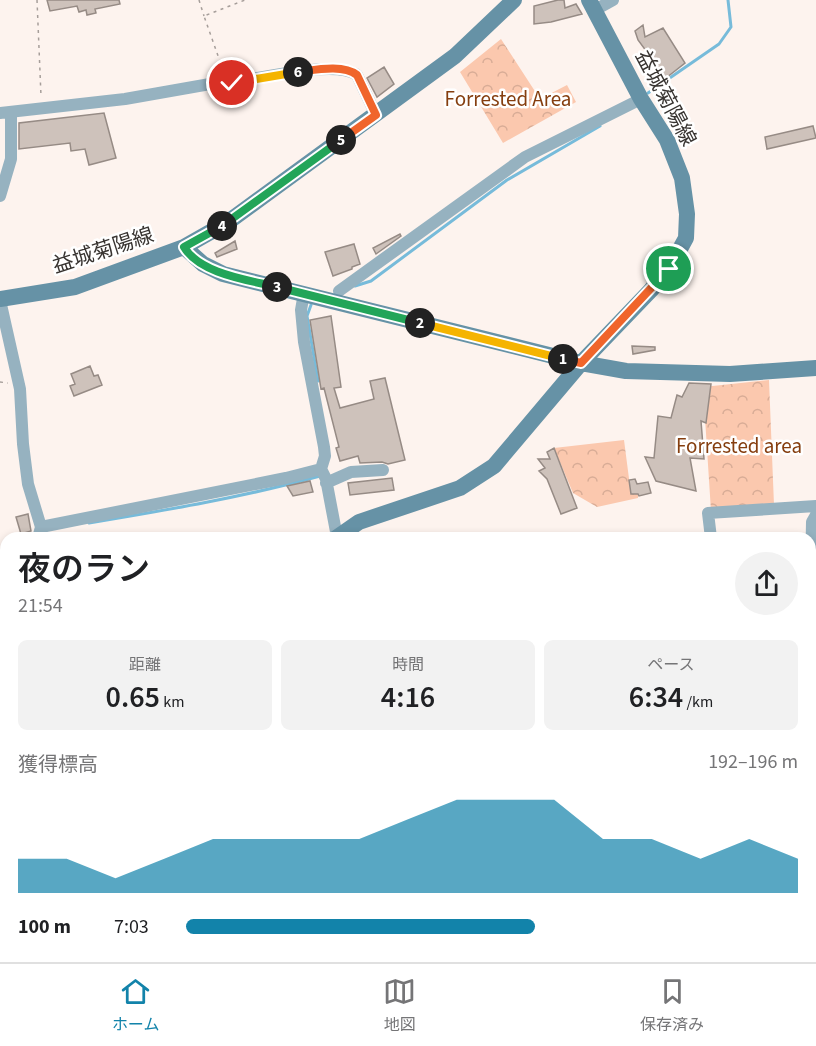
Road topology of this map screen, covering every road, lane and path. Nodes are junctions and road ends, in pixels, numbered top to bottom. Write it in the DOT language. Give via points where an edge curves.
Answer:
graph roads {
  1 [pos="37,0"];
  2 [pos="199,0"];
  3 [pos="245,0"];
  4 [pos="514,0"];
  5 [pos="613,0"];
  6 [pos="592,5"];
  7 [pos="204,16"];
  8 [pos="227,81"];
  9 [pos="641,99"];
  10 [pos="41,109"];
  11 [pos="5,113"];
  12 [pos="376,115"];
  13 [pos="0,196"];
  14 [pos="184,247"];
  15 [pos="339,291"];
  16 [pos="304,293"];
  17 [pos="0,300"];
  18 [pos="581,363"];
  19 [pos="816,368"];
  20 [pos="321,469"];
  21 [pos="383,470"];
  22 [pos="326,483"];
  23 [pos="816,506"];
  24 [pos="816,515"];
  25 [pos="39,532"];
  26 [pos="43,532"];
  27 [pos="336,532"];
  28 [pos="345,532"];
  29 [pos="710,532"];
  30 [pos="812,532"];
  1 -- 10 [label="path"];
  2 -- 7 [label="path"];
  3 -- 7 [label="path"];
  4 -- 12 [label="main road, 益城菊陽線" via="456,56"];
  5 -- 6 [label="street"];
  6 -- 9 [label="main road, 益城菊陽線"];
  7 -- 8 [label="path"];
  8 -- 10 [label="street"];
  8 -- 12 [label="street" via="318,69 353,72"];
  9 -- 15 [label="street" via="525,157"];
  9 -- 18 [label="main road, 益城菊陽線" via="667,140 682,178 686,238 669,269"];
  10 -- 11 [label="street"];
  11 -- 13 [label="street" via="11,159"];
  12 -- 14 [label="main road, 益城菊陽線" via="228,222"];
  14 -- 16 [label="main road, 益城菊陽線" via="203,264 223,274"];
  14 -- 17 [label="main road, 益城菊陽線" via="75,287"];
  16 -- 18 [label="main road, 益城菊陽線"];
  16 -- 20 [label="street" via="304,342 325,456"];
  17 -- 25 [label="street" via="20,389 28,484"];
  18 -- 19 [label="main road" via="626,371 730,374"];
  18 -- 28 [label="main road, 益城菊陽線" via="494,466 460,488 359,522"];
  20 -- 22 [label="street"];
  20 -- 26 [label="street"];
  21 -- 22 [label="street" via="351,472"];
  22 -- 27 [label="street"];
  23 -- 29 [label="street" via="708,513"];
  24 -- 30 [label="street"];
}
